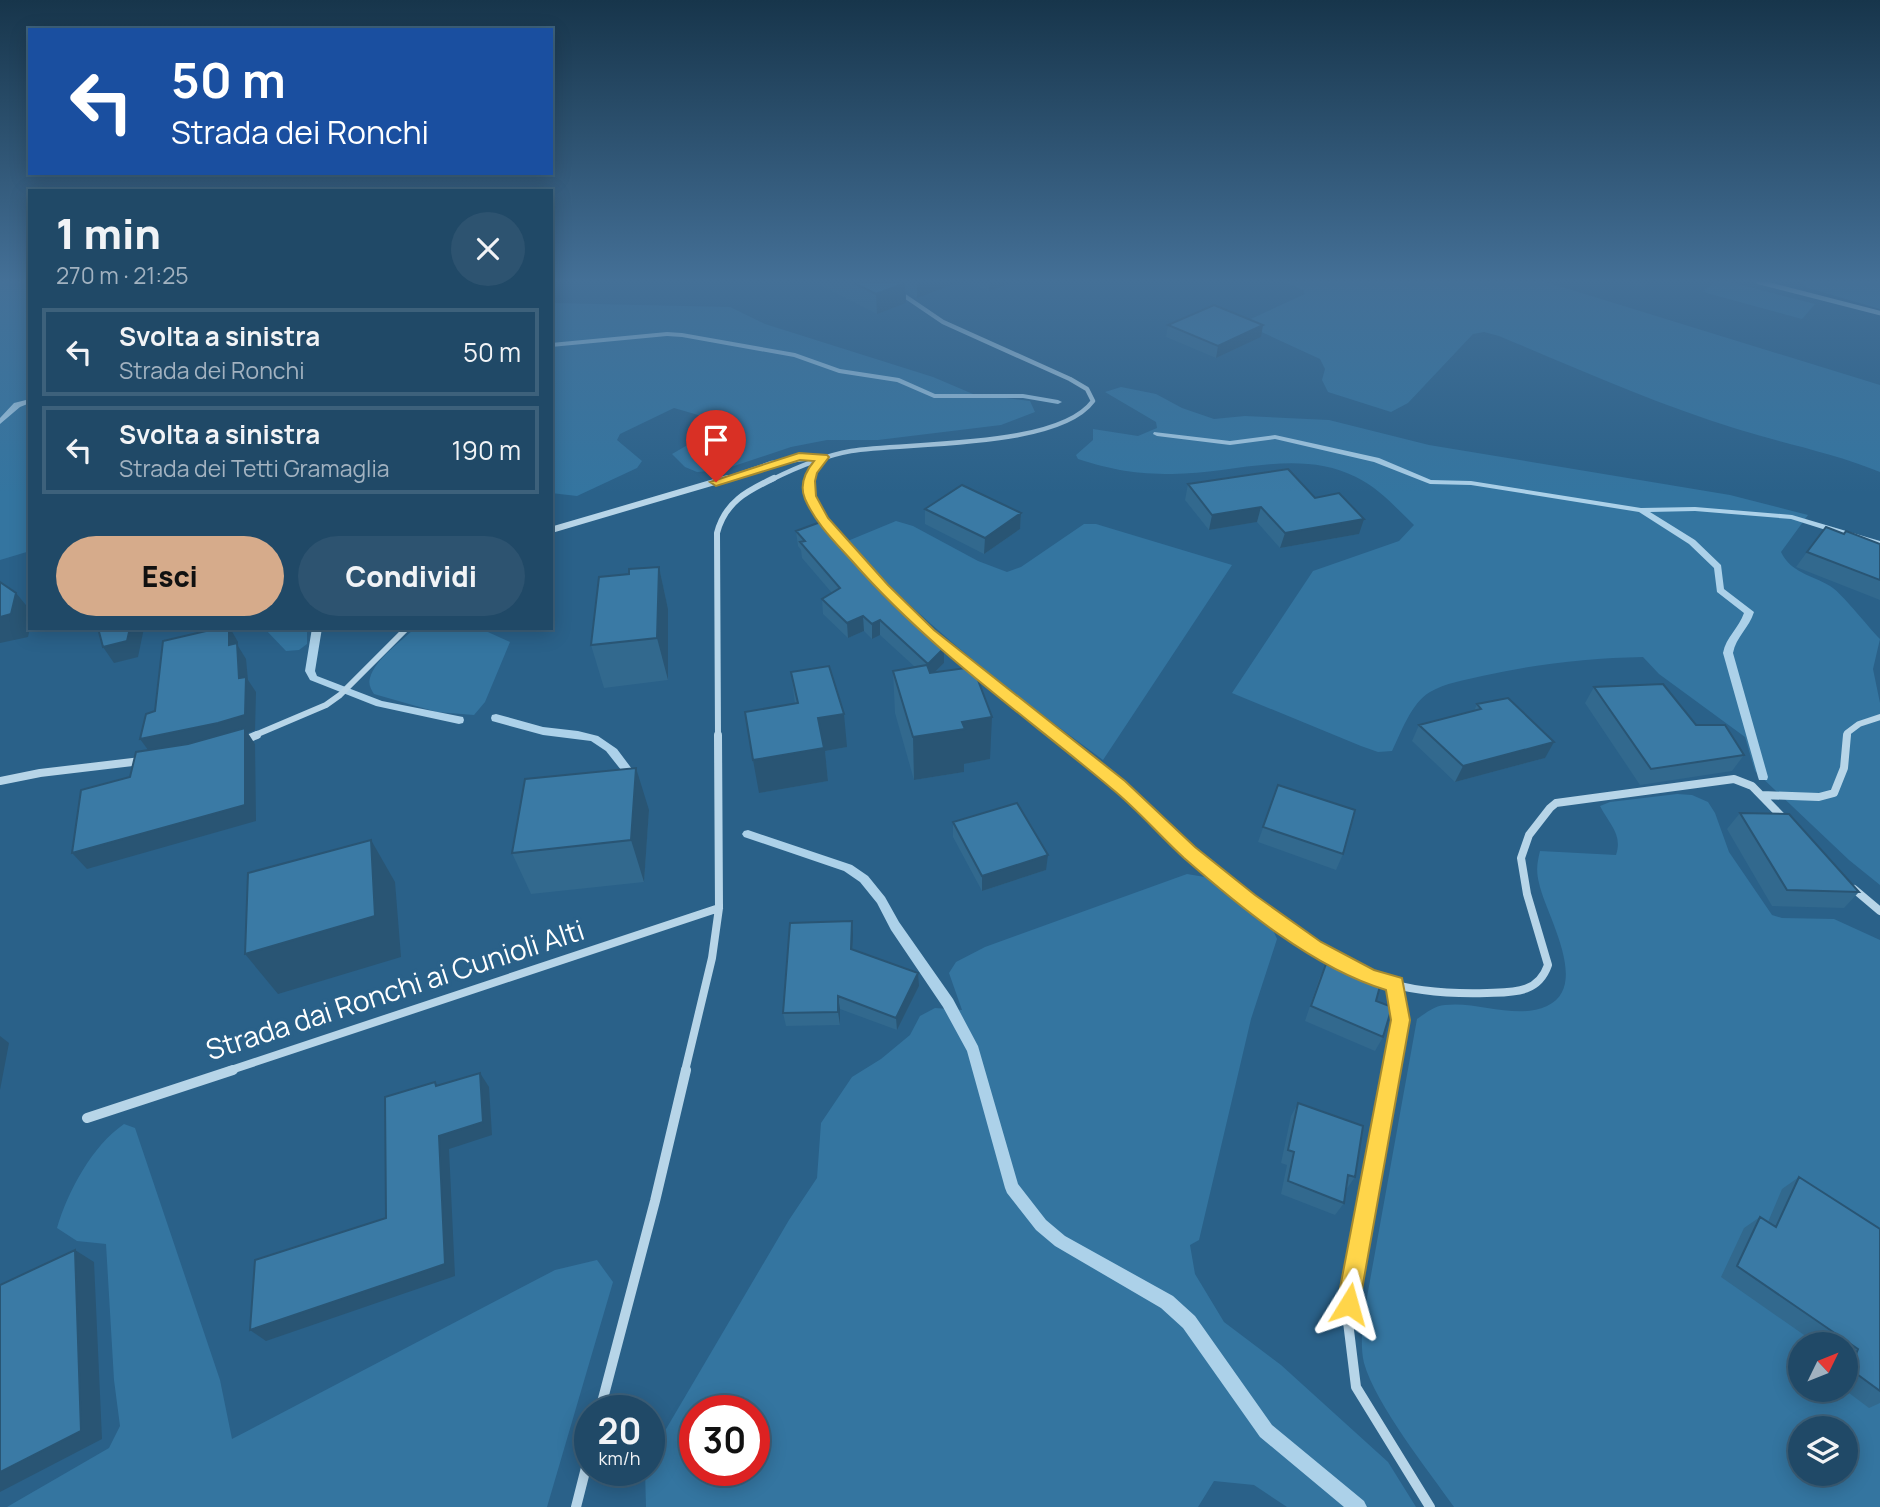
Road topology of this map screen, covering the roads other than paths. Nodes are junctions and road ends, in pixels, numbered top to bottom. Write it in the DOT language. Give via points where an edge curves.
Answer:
graph roads {
  1 [pos="1011,352"];
  2 [pos="823,457"];
  3 [pos="553,529"];
  4 [pos="831,530"];
  5 [pos="920,624"];
  6 [pos="405,630"];
  7 [pos="1880,717"];
  8 [pos="238,743"];
  9 [pos="155,759"];
  10 [pos="0,781"];
  11 [pos="1761,795"];
  12 [pos="1794,829"];
  13 [pos="1846,881"];
  14 [pos="719,908"];
  15 [pos="1880,911"];
  16 [pos="1395,984"];
  17 [pos="87,1118"];
  18 [pos="604,1395"];
  19 [pos="581,1486"];
  20 [pos="576,1507"];
  21 [pos="1430,1507"];
  1 -- 2 [label="street" via="1087,389 1093,401 1070,418 1000,439"];
  2 -- 3 [label="street" via="777,462"];
  2 -- 4 [label="street" via="811,472 809,496"];
  2 -- 14 [label="street" via="748,490 730,503 717,528"];
  5 -- 16 [label="street" via="1119,786 1249,900 1315,948 1369,977"];
  6 -- 8 [label="street" via="340,695 314,712"];
  7 -- 11 [label="street" via="1847,733 1844,768 1834,793 1819,797"];
  9 -- 10 [label="street"];
  11 -- 12 [label="street"];
  11 -- 16 [label="street" via="1734,779 1556,803 1534,827 1520,860 1548,965 1538,986 1524,992 1480,994"];
  13 -- 15 [label="street"];
  14 -- 17 [label="street, Strada dai Ronchi ai Cunioli Alti"];
  14 -- 18 [label="street" via="712,958 655,1201"];
  16 -- 21 [label="street" via="1401,1020 1351,1286 1350,1356 1356,1387"];
  19 -- 20 [label="street"];
}
